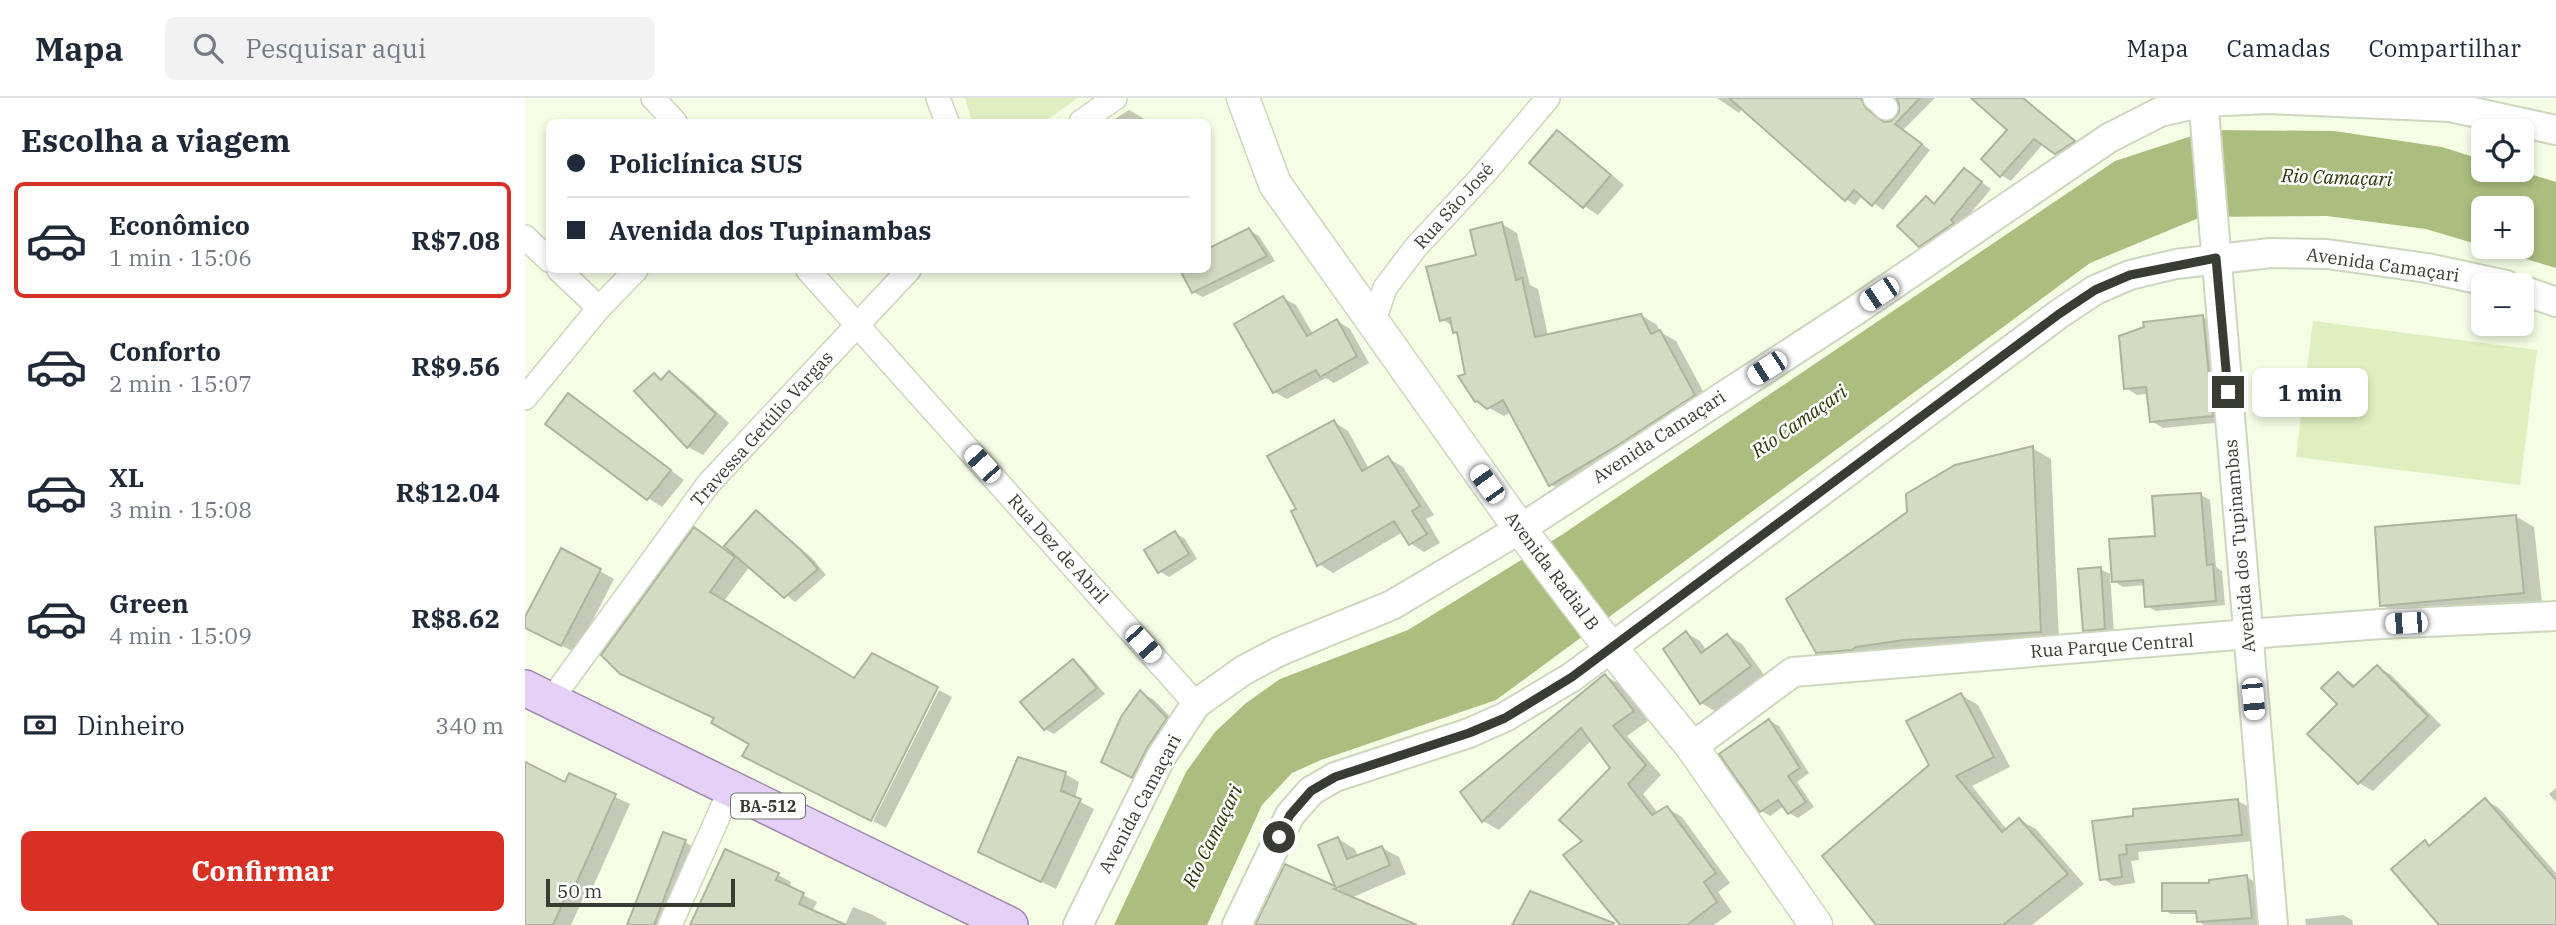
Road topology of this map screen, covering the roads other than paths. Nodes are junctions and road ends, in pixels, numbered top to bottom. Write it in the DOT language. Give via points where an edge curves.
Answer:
graph roads {
  1 [pos="653,98"];
  2 [pos="938,98"];
  3 [pos="1115,98"];
  4 [pos="1244,98"];
  5 [pos="1548,98"];
  6 [pos="2204,108"];
  7 [pos="672,119"];
  8 [pos="946,119"];
  9 [pos="1085,119"];
  10 [pos="2556,130"];
  11 [pos="525,237"];
  12 [pos="2216,255"];
  13 [pos="546,257"];
  14 [pos="562,273"];
  15 [pos="633,273"];
  16 [pos="811,273"];
  17 [pos="906,273"];
  18 [pos="2471,277"];
  19 [pos="2534,294"];
  20 [pos="2556,302"];
  21 [pos="599,308"];
  22 [pos="1373,323"];
  23 [pos="857,324"];
  24 [pos="525,398"];
  25 [pos="1525,535"];
  26 [pos="2556,616"];
  27 [pos="2248,634"];
  28 [pos="1605,640"];
  29 [pos="538,694"];
  30 [pos="1196,704"];
  31 [pos="1692,747"];
  32 [pos="731,788"];
  33 [pos="670,925"];
  34 [pos="1010,925"];
  35 [pos="1078,925"];
  36 [pos="1237,925"];
  37 [pos="1816,925"];
  38 [pos="2273,925"];
  1 -- 7 [label="street"];
  2 -- 8 [label="street"];
  3 -- 9 [label="street"];
  4 -- 22 [label="main road, Avenida Radial B" via="1275,184"];
  5 -- 22 [label="street, Rua São José" via="1416,247 1385,288"];
  6 -- 10 [label="street, Avenida Camaçari" via="2268,99 2450,107"];
  6 -- 12 [label="street, Avenida dos Tupinambas"];
  6 -- 25 [label="street, Avenida Camaçari" via="2160,112 2109,138"];
  11 -- 13 [label="street"];
  12 -- 18 [label="street, Avenida Camaçari" via="2327,254"];
  12 -- 27 [label="street, Avenida dos Tupinambas"];
  12 -- 28 [label="street, Avenida Camaçari" via="2130,275 2095,290"];
  14 -- 21 [label="street"];
  15 -- 21 [label="street"];
  16 -- 23 [label="street, Rua Dez de Abril"];
  17 -- 23 [label="street, Travessa Getúlio Vargas"];
  19 -- 20 [label="street"];
  21 -- 24 [label="street"];
  22 -- 25 [label="main road, Avenida Radial B"];
  23 -- 29 [label="street, Travessa Getúlio Vargas" via="709,483"];
  23 -- 30 [label="street, Rua Dez de Abril"];
  25 -- 28 [label="main road, Avenida Radial B"];
  25 -- 30 [label="street, Avenida Camaçari" via="1392,605 1256,663"];
  26 -- 27 [label="street, Rua Parque Central"];
  27 -- 31 [label="street, Rua Parque Central" via="1793,672"];
  27 -- 38 [label="street, Avenida dos Tupinambas"];
  28 -- 31 [label="main road, Avenida Radial B"];
  28 -- 36 [label="street, Avenida Camaçari" via="1572,677 1505,718 1335,777 1311,791 1290,815"];
  29 -- 32 [label="main road, BA-512"];
  30 -- 35 [label="street, Avenida Camaçari" via="1161,757"];
  31 -- 37 [label="main road, Avenida Radial B"];
  32 -- 33 [label="street"];
  32 -- 34 [label="main road, BA-512"];
}
